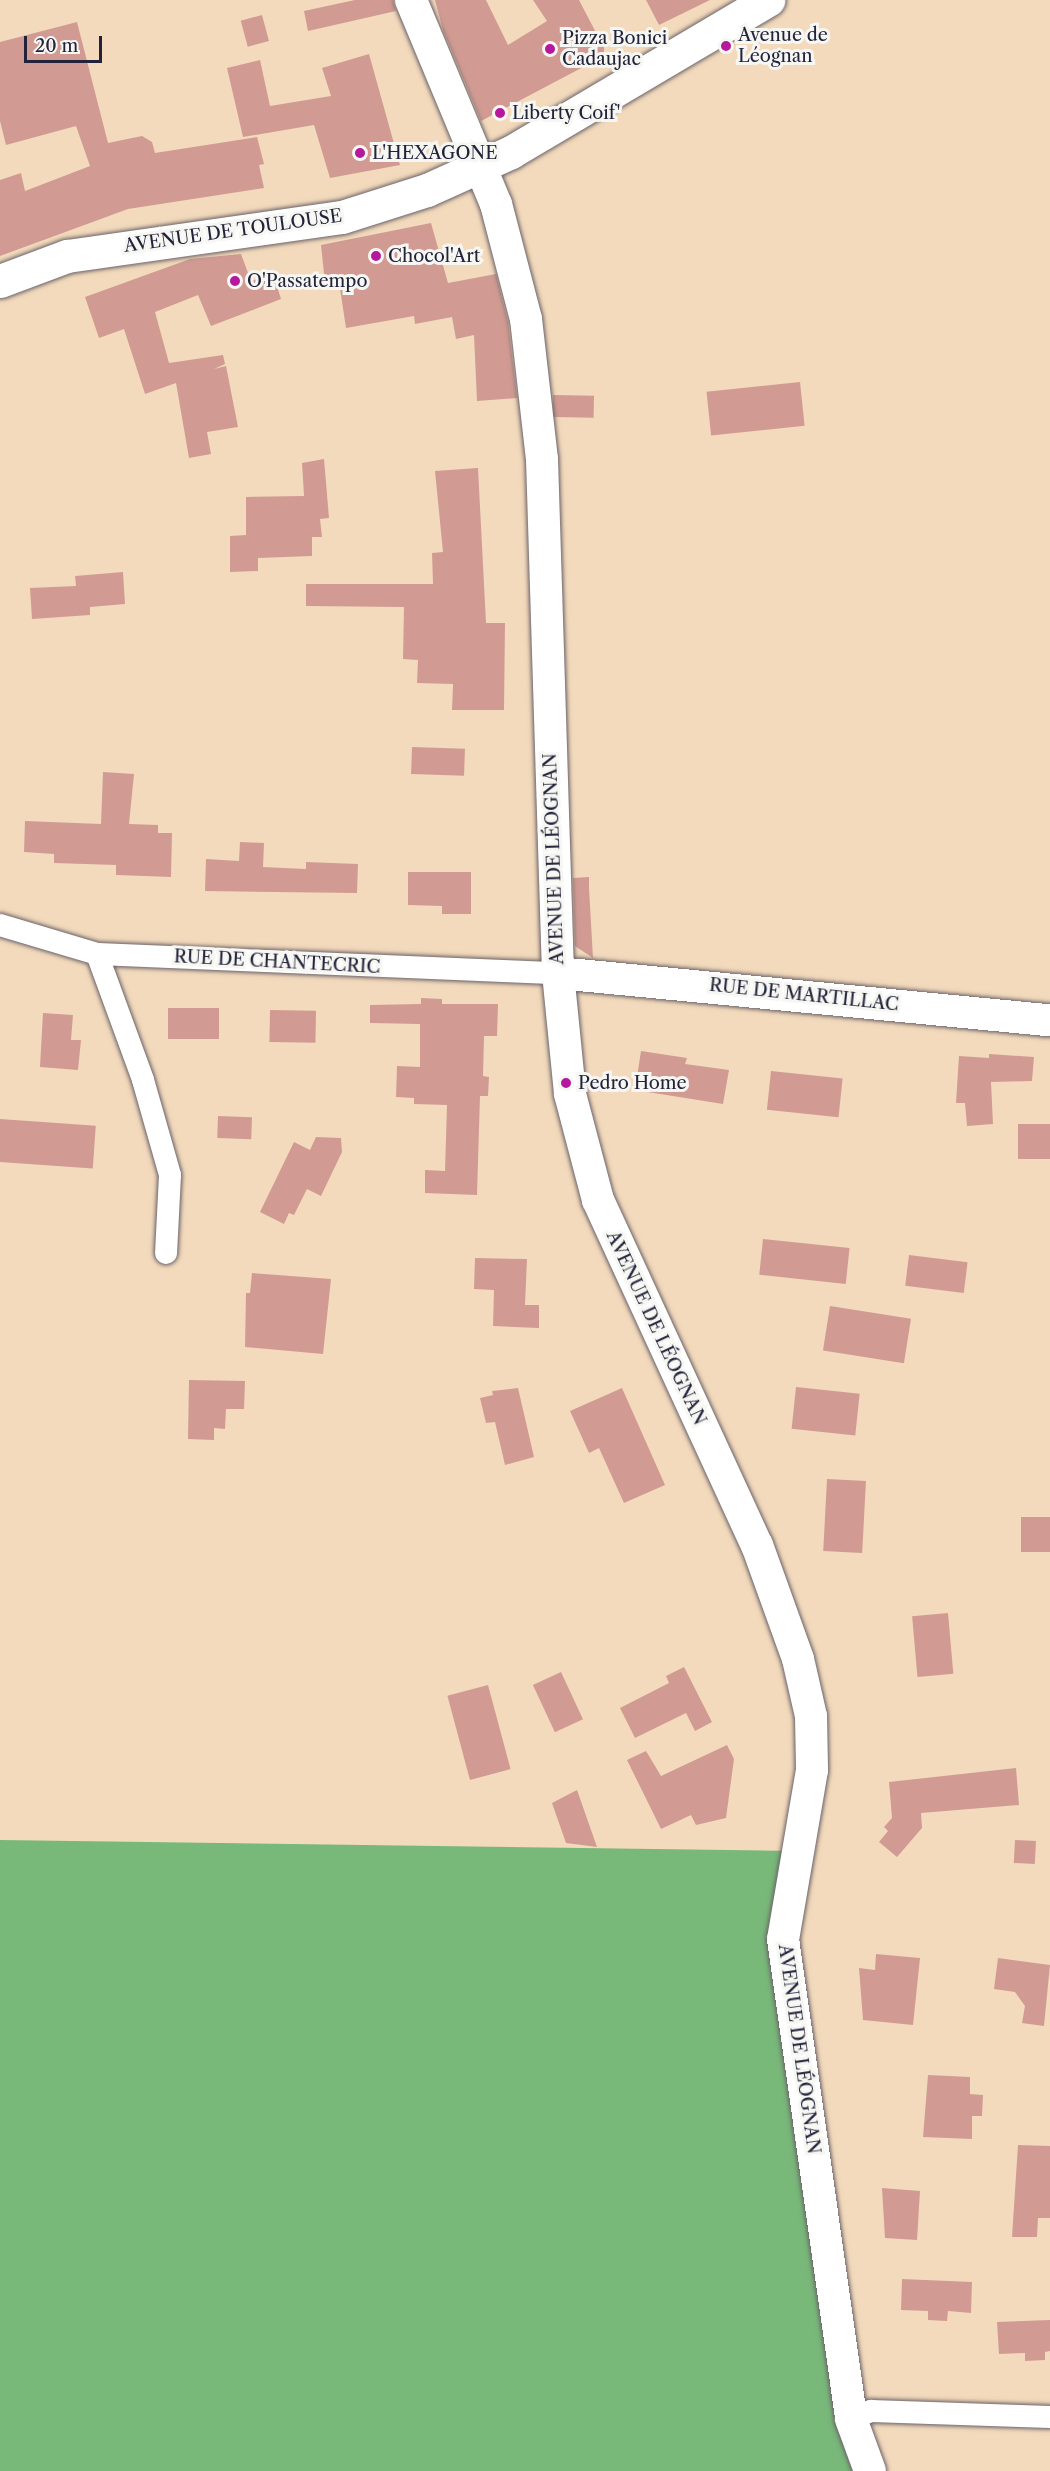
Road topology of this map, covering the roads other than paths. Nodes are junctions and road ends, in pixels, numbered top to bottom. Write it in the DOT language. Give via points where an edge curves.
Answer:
graph roads {
  1 [pos="411,0"];
  2 [pos="768,0"];
  3 [pos="482,168"];
  4 [pos="0,281"];
  5 [pos="0,925"];
  6 [pos="97,954"];
  7 [pos="558,973"];
  8 [pos="1050,1020"];
  9 [pos="166,1253"];
  10 [pos="1050,2417"];
  11 [pos="851,2419"];
  12 [pos="870,2471"];
  1 -- 3 [label="street, AVENUE DE LÉOGNAN"];
  2 -- 3 [label="main road, AVENUE DE TOULOUSE"];
  3 -- 4 [label="main road, AVENUE DE TOULOUSE" via="342,217 103,249 67,256"];
  3 -- 7 [label="street, AVENUE DE LÉOGNAN" via="526,319 542,459"];
  5 -- 6 [label="street, RUE DE CHANTECRIC"];
  6 -- 7 [label="street, RUE DE CHANTECRIC"];
  6 -- 9 [label="street" via="143,1080 170,1175"];
  7 -- 8 [label="street, RUE DE MARTILLAC"];
  7 -- 11 [label="street, AVENUE DE LÉOGNAN" via="570,1094 598,1200 757,1545 798,1659 811,1716 812,1770 783,1939"];
  10 -- 11 [label="street" via="871,2411"];
  11 -- 12 [label="street, AVENUE DE LÉOGNAN"];
}
